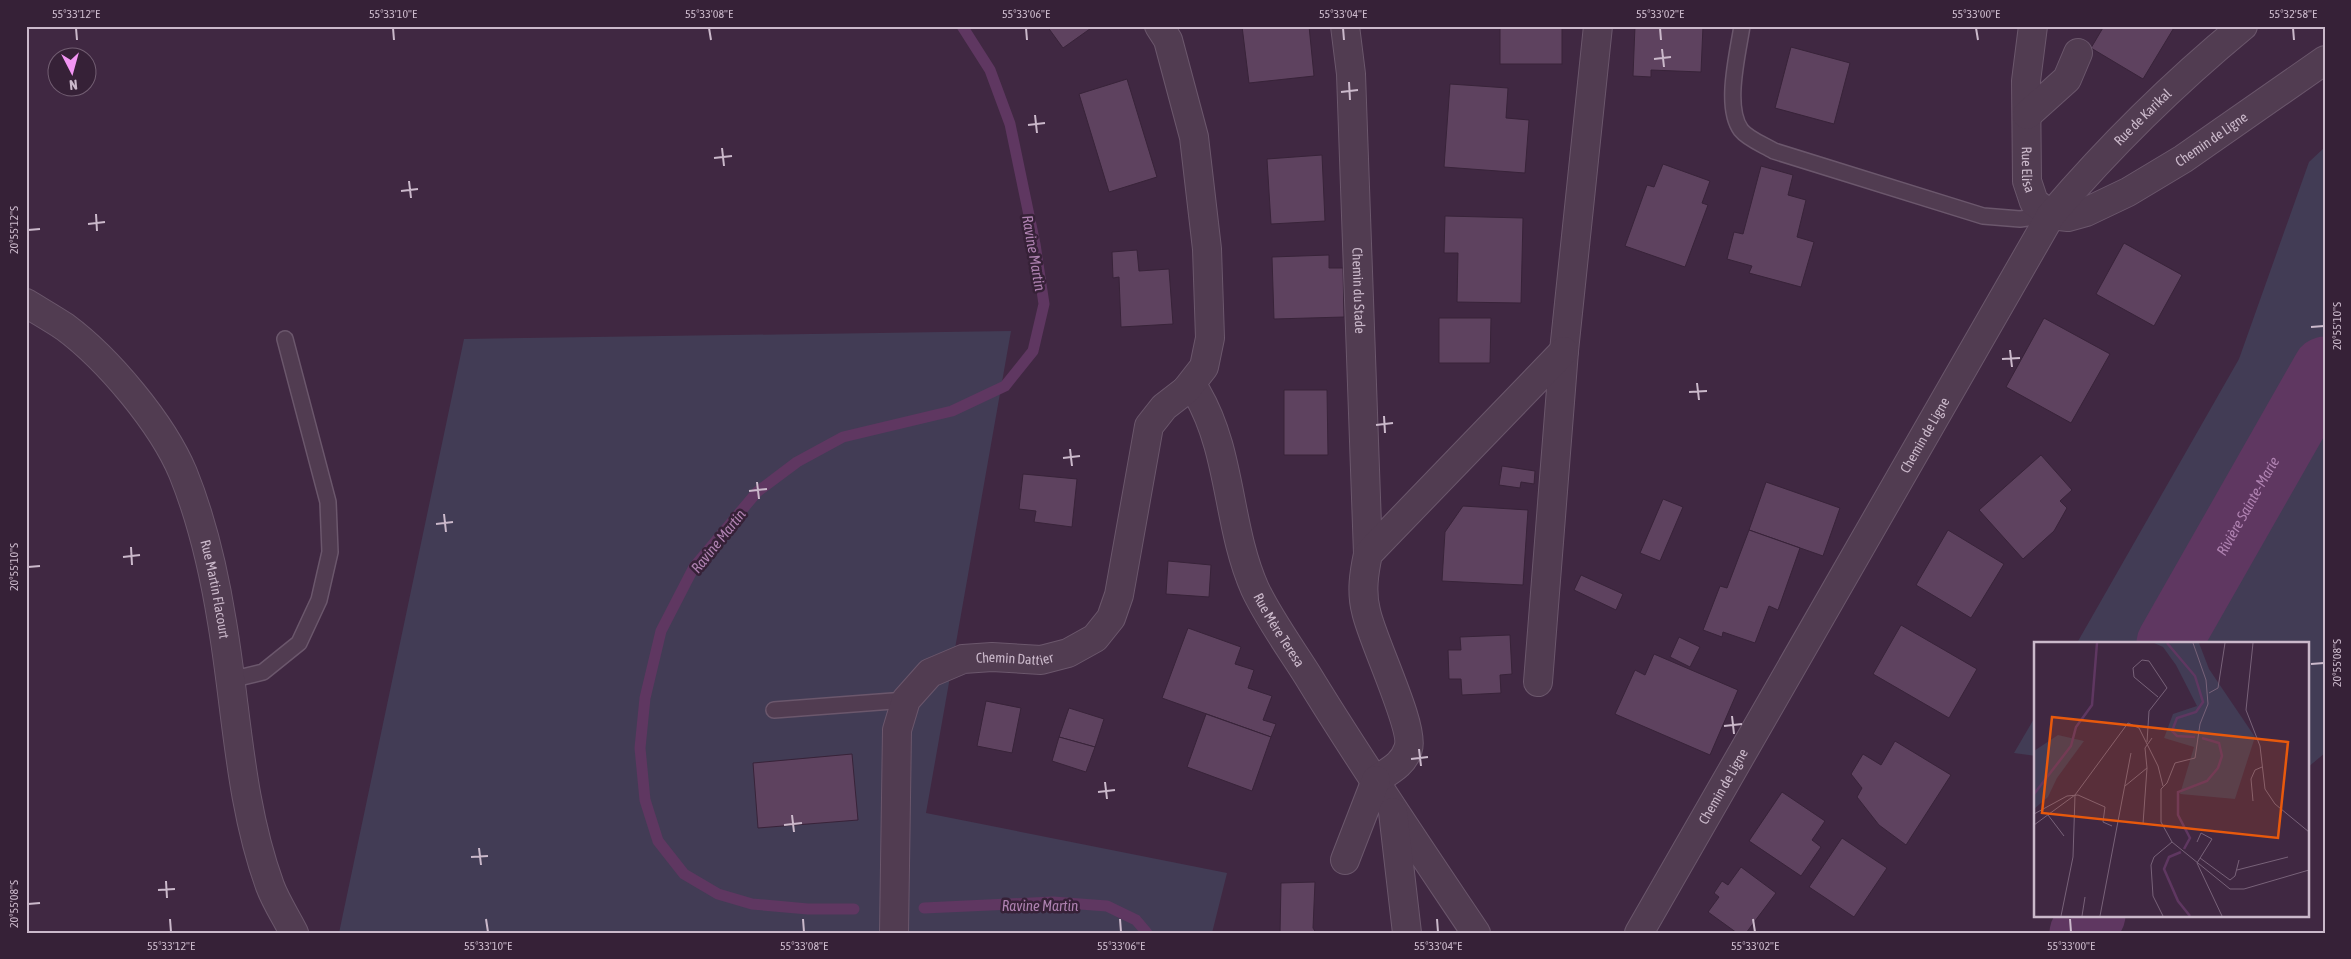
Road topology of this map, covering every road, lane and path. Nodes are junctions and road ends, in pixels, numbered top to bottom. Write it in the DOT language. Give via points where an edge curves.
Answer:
graph roads {
  1 [pos="1159,26"];
  2 [pos="1345,26"];
  3 [pos="1598,26"];
  4 [pos="1742,26"];
  5 [pos="2033,26"];
  6 [pos="2243,26"];
  7 [pos="2078,53"];
  8 [pos="2325,60"];
  9 [pos="2027,115"];
  10 [pos="2051,215"];
  11 [pos="26,303"];
  12 [pos="285,339"];
  13 [pos="1564,351"];
  14 [pos="1186,390"];
  15 [pos="1368,554"];
  16 [pos="230,680"];
  17 [pos="1538,682"];
  18 [pos="906,700"];
  19 [pos="774,710"];
  20 [pos="1376,780"];
  21 [pos="1392,808"];
  22 [pos="1345,860"];
  23 [pos="294,933"];
  24 [pos="894,933"];
  25 [pos="1407,933"];
  26 [pos="1476,933"];
  27 [pos="1639,933"];
  1 -- 14 [label="street, Chemin Dattier" via="1168,40 1194,137 1206,249 1210,338 1204,367"];
  2 -- 15 [label="street, Chemin du Stade" via="1351,74"];
  3 -- 13 [label="street"];
  4 -- 10 [label="lane" via="1734,111 1741,130 1756,140 1774,151 1983,216 2020,220"];
  5 -- 9 [label="street, Rue Elisa" via="2026,81"];
  6 -- 10 [label="street, Rue de Karikal" via="2190,71 2083,177"];
  7 -- 9 [label="street" via="2067,79"];
  8 -- 10 [label="street, Chemin de Ligne" via="2183,159 2128,192 2086,212 2068,217"];
  9 -- 10 [label="street, Rue Elisa" via="2027,181 2034,202"];
  10 -- 27 [label="street, Chemin de Ligne"];
  11 -- 16 [label="street, Rue Martin Flacourt" via="66,328 116,374 157,428 182,472 205,538"];
  12 -- 16 [label="lane" via="328,502 330,552 319,600 299,643 263,672"];
  13 -- 15 [label="street"];
  13 -- 17 [label="street"];
  14 -- 18 [label="street, Chemin Dattier" via="1164,406 1149,426 1119,595 1111,618 1095,638 1068,653 1040,660 963,659 930,673"];
  14 -- 20 [label="street, Rue Mère Teresa" via="1197,393 1220,450 1239,539 1255,589 1335,720"];
  15 -- 20 [label="street, Chemin du Stade" via="1364,582 1366,612 1400,705 1410,747 1402,763"];
  16 -- 23 [label="street, Rue Martin Flacourt" via="242,775 255,831 271,886"];
  18 -- 19 [label="lane"];
  18 -- 24 [label="street, Chemin Dattier" via="897,730"];
  20 -- 21 [label="street"];
  20 -- 22 [label="street"];
  21 -- 25 [label="street"];
  21 -- 26 [label="street"];
}
